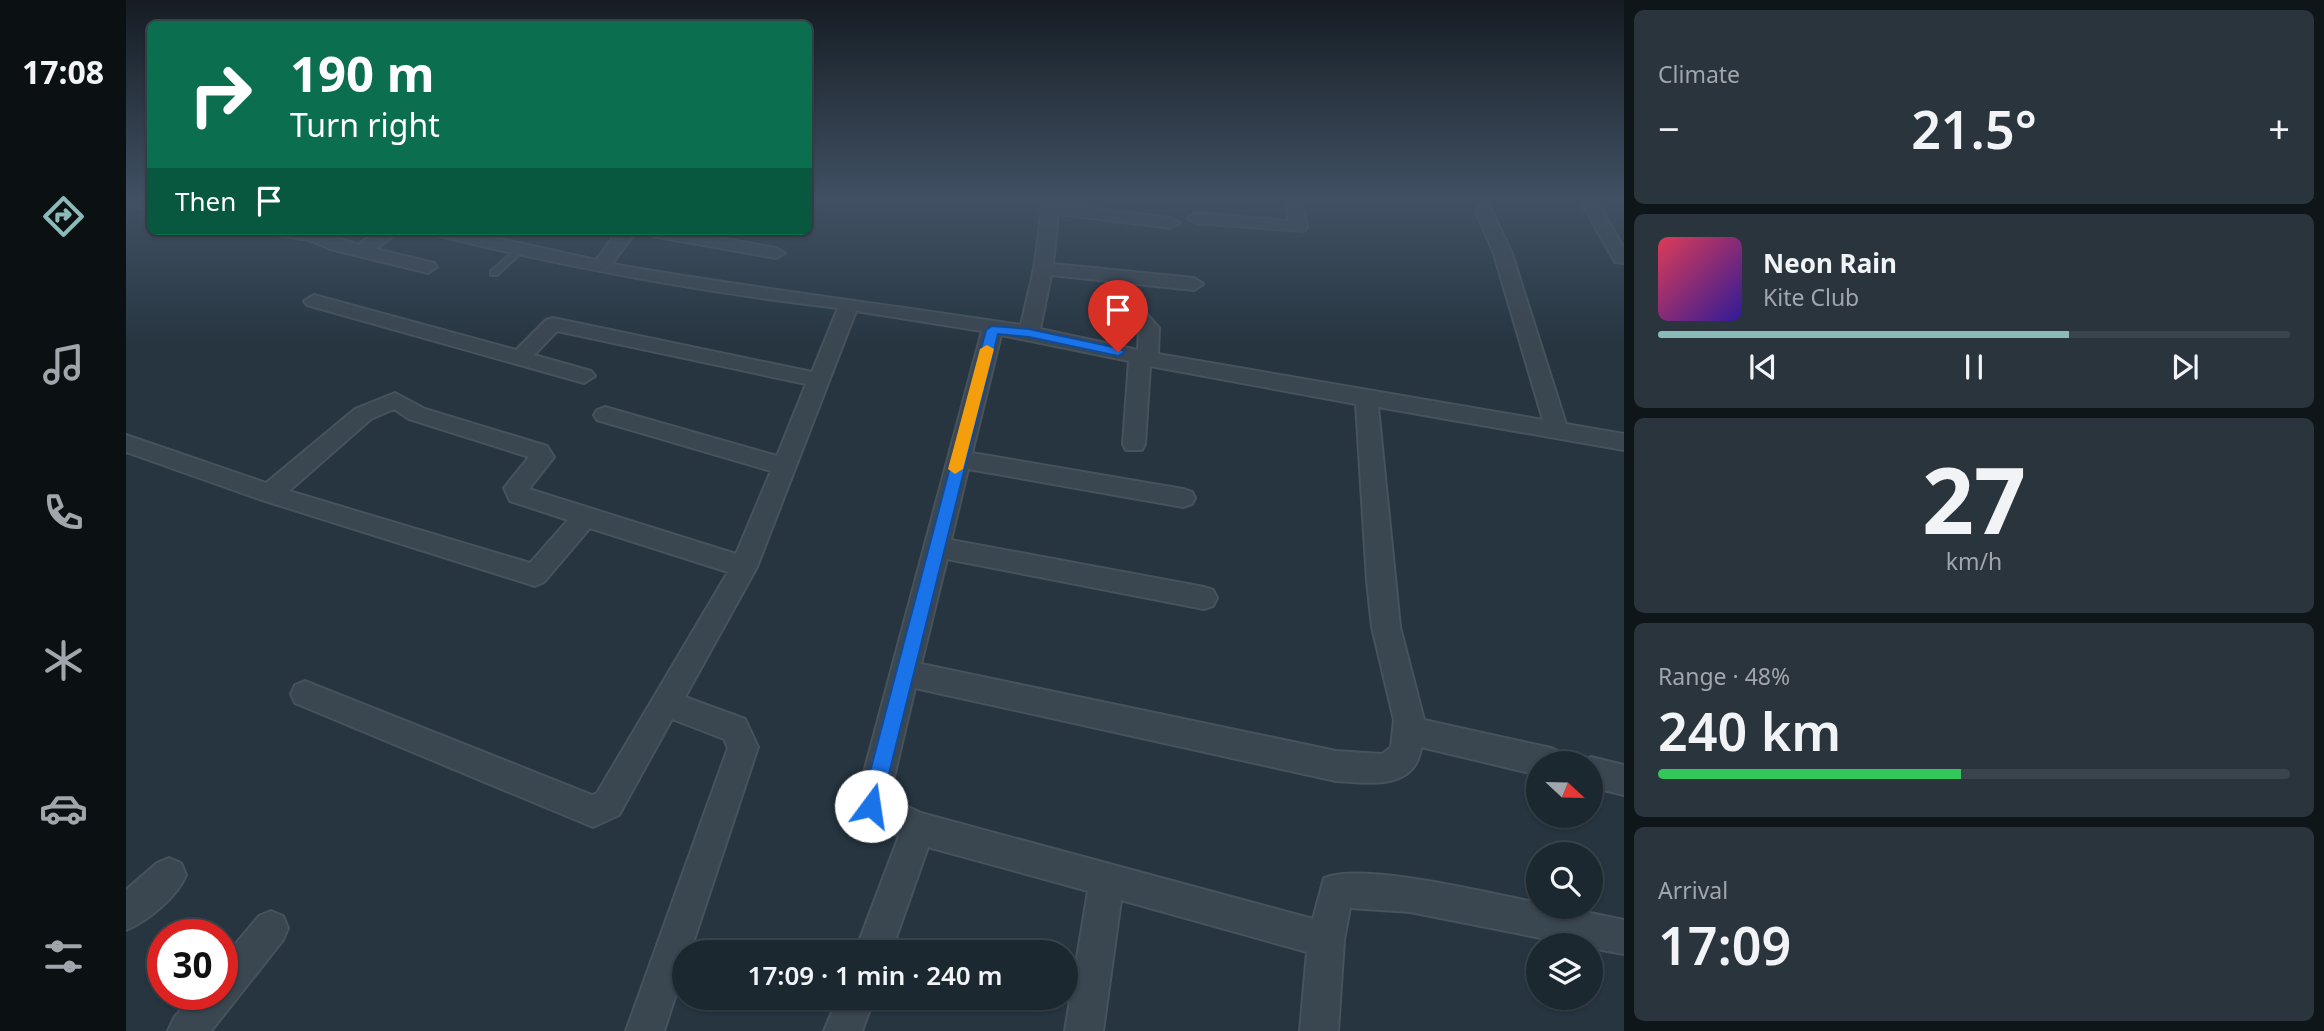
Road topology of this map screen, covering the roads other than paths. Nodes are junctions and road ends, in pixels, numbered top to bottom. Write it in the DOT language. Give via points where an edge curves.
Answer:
graph roads {
  1 [pos="519,250"];
  2 [pos="525,250"];
  3 [pos="613,250"];
  4 [pos="759,250"];
  5 [pos="1045,250"];
  6 [pos="1501,250"];
  7 [pos="1616,250"];
  8 [pos="361,251"];
  9 [pos="776,253"];
  10 [pos="1621,258"];
  11 [pos="428,267"];
  12 [pos="600,267"];
  13 [pos="1043,269"];
  14 [pos="494,273"];
  15 [pos="1194,284"];
  16 [pos="314,301"];
  17 [pos="849,304"];
  18 [pos="1139,317"];
  19 [pos="992,330"];
  20 [pos="1029,333"];
  21 [pos="520,358"];
  22 [pos="1144,358"];
  23 [pos="584,376"];
  24 [pos="818,380"];
  25 [pos="1366,398"];
  26 [pos="605,415"];
  27 [pos="1558,429"];
  28 [pos="1624,442"];
  29 [pos="126,443"];
  30 [pos="1134,444"];
  31 [pos="958,458"];
  32 [pos="784,466"];
  33 [pos="270,494"];
  34 [pos="1183,498"];
  35 [pos="586,516"];
  36 [pos="935,547"];
  37 [pos="744,567"];
  38 [pos="1204,598"];
  39 [pos="904,673"];
  40 [pos="305,694"];
  41 [pos="664,704"];
  42 [pos="1408,730"];
  43 [pos="1526,757"];
  44 [pos="1603,775"];
  45 [pos="1624,780"];
  46 [pos="918,828"];
  47 [pos="169,875"];
  48 [pos="1107,879"];
  49 [pos="126,913"];
  50 [pos="271,928"];
  51 [pos="1624,937"];
  52 [pos="877,940"];
  53 [pos="1326,940"];
  54 [pos="238,968"];
  55 [pos="204,1010"];
  56 [pos="851,1010"];
  57 [pos="187,1031"];
  58 [pos="645,1031"];
  59 [pos="843,1031"];
  60 [pos="1084,1031"];
  61 [pos="1320,1031"];
  1 -- 14 [label="lane"];
  2 -- 12 [label="street"];
  3 -- 12 [label="street"];
  4 -- 9 [label="street"];
  5 -- 13 [label="street"];
  6 -- 27 [label="street"];
  7 -- 10 [label="street"];
  8 -- 11 [label="street"];
  12 -- 17 [label="street" via="716,288"];
  13 -- 15 [label="street"];
  13 -- 20 [label="street"];
  16 -- 21 [label="street"];
  17 -- 19 [label="street"];
  17 -- 24 [label="street"];
  18 -- 22 [label="street" via="1149,328"];
  19 -- 20 [label="street"];
  19 -- 31 [label="street"];
  20 -- 22 [label="street"];
  21 -- 23 [label="street"];
  21 -- 24 [label="street" via="553,324"];
  22 -- 25 [label="street"];
  22 -- 30 [label="street"];
  24 -- 32 [label="street"];
  25 -- 27 [label="street"];
  25 -- 42 [label="street" via="1380,581"];
  26 -- 32 [label="street"];
  27 -- 28 [label="street"];
  29 -- 33 [label="street"];
  31 -- 34 [label="street"];
  31 -- 36 [label="street"];
  32 -- 37 [label="street"];
  33 -- 35 [label="street" via="535,575"];
  33 -- 35 [label="street" via="363,414 396,400 417,414 539,453 542,457 516,488 518,495"];
  35 -- 37 [label="street"];
  36 -- 38 [label="street"];
  36 -- 39 [label="street"];
  37 -- 41 [label="street"];
  39 -- 42 [label="street" via="1336,766 1387,769 1405,754"];
  39 -- 46 [label="street" via="871,806"];
  40 -- 41 [label="street" via="593,811 608,804"];
  41 -- 58 [label="street" via="734,729 743,747"];
  42 -- 43 [label="street"];
  44 -- 45 [label="street"];
  46 -- 48 [label="street"];
  46 -- 52 [label="street"];
  47 -- 49 [label="street"];
  48 -- 53 [label="street"];
  48 -- 60 [label="street"];
  50 -- 54 [label="street"];
  51 -- 53 [label="street" via="1410,895 1336,890"];
  53 -- 61 [label="street"];
  55 -- 57 [label="street"];
  56 -- 59 [label="street"];
}
